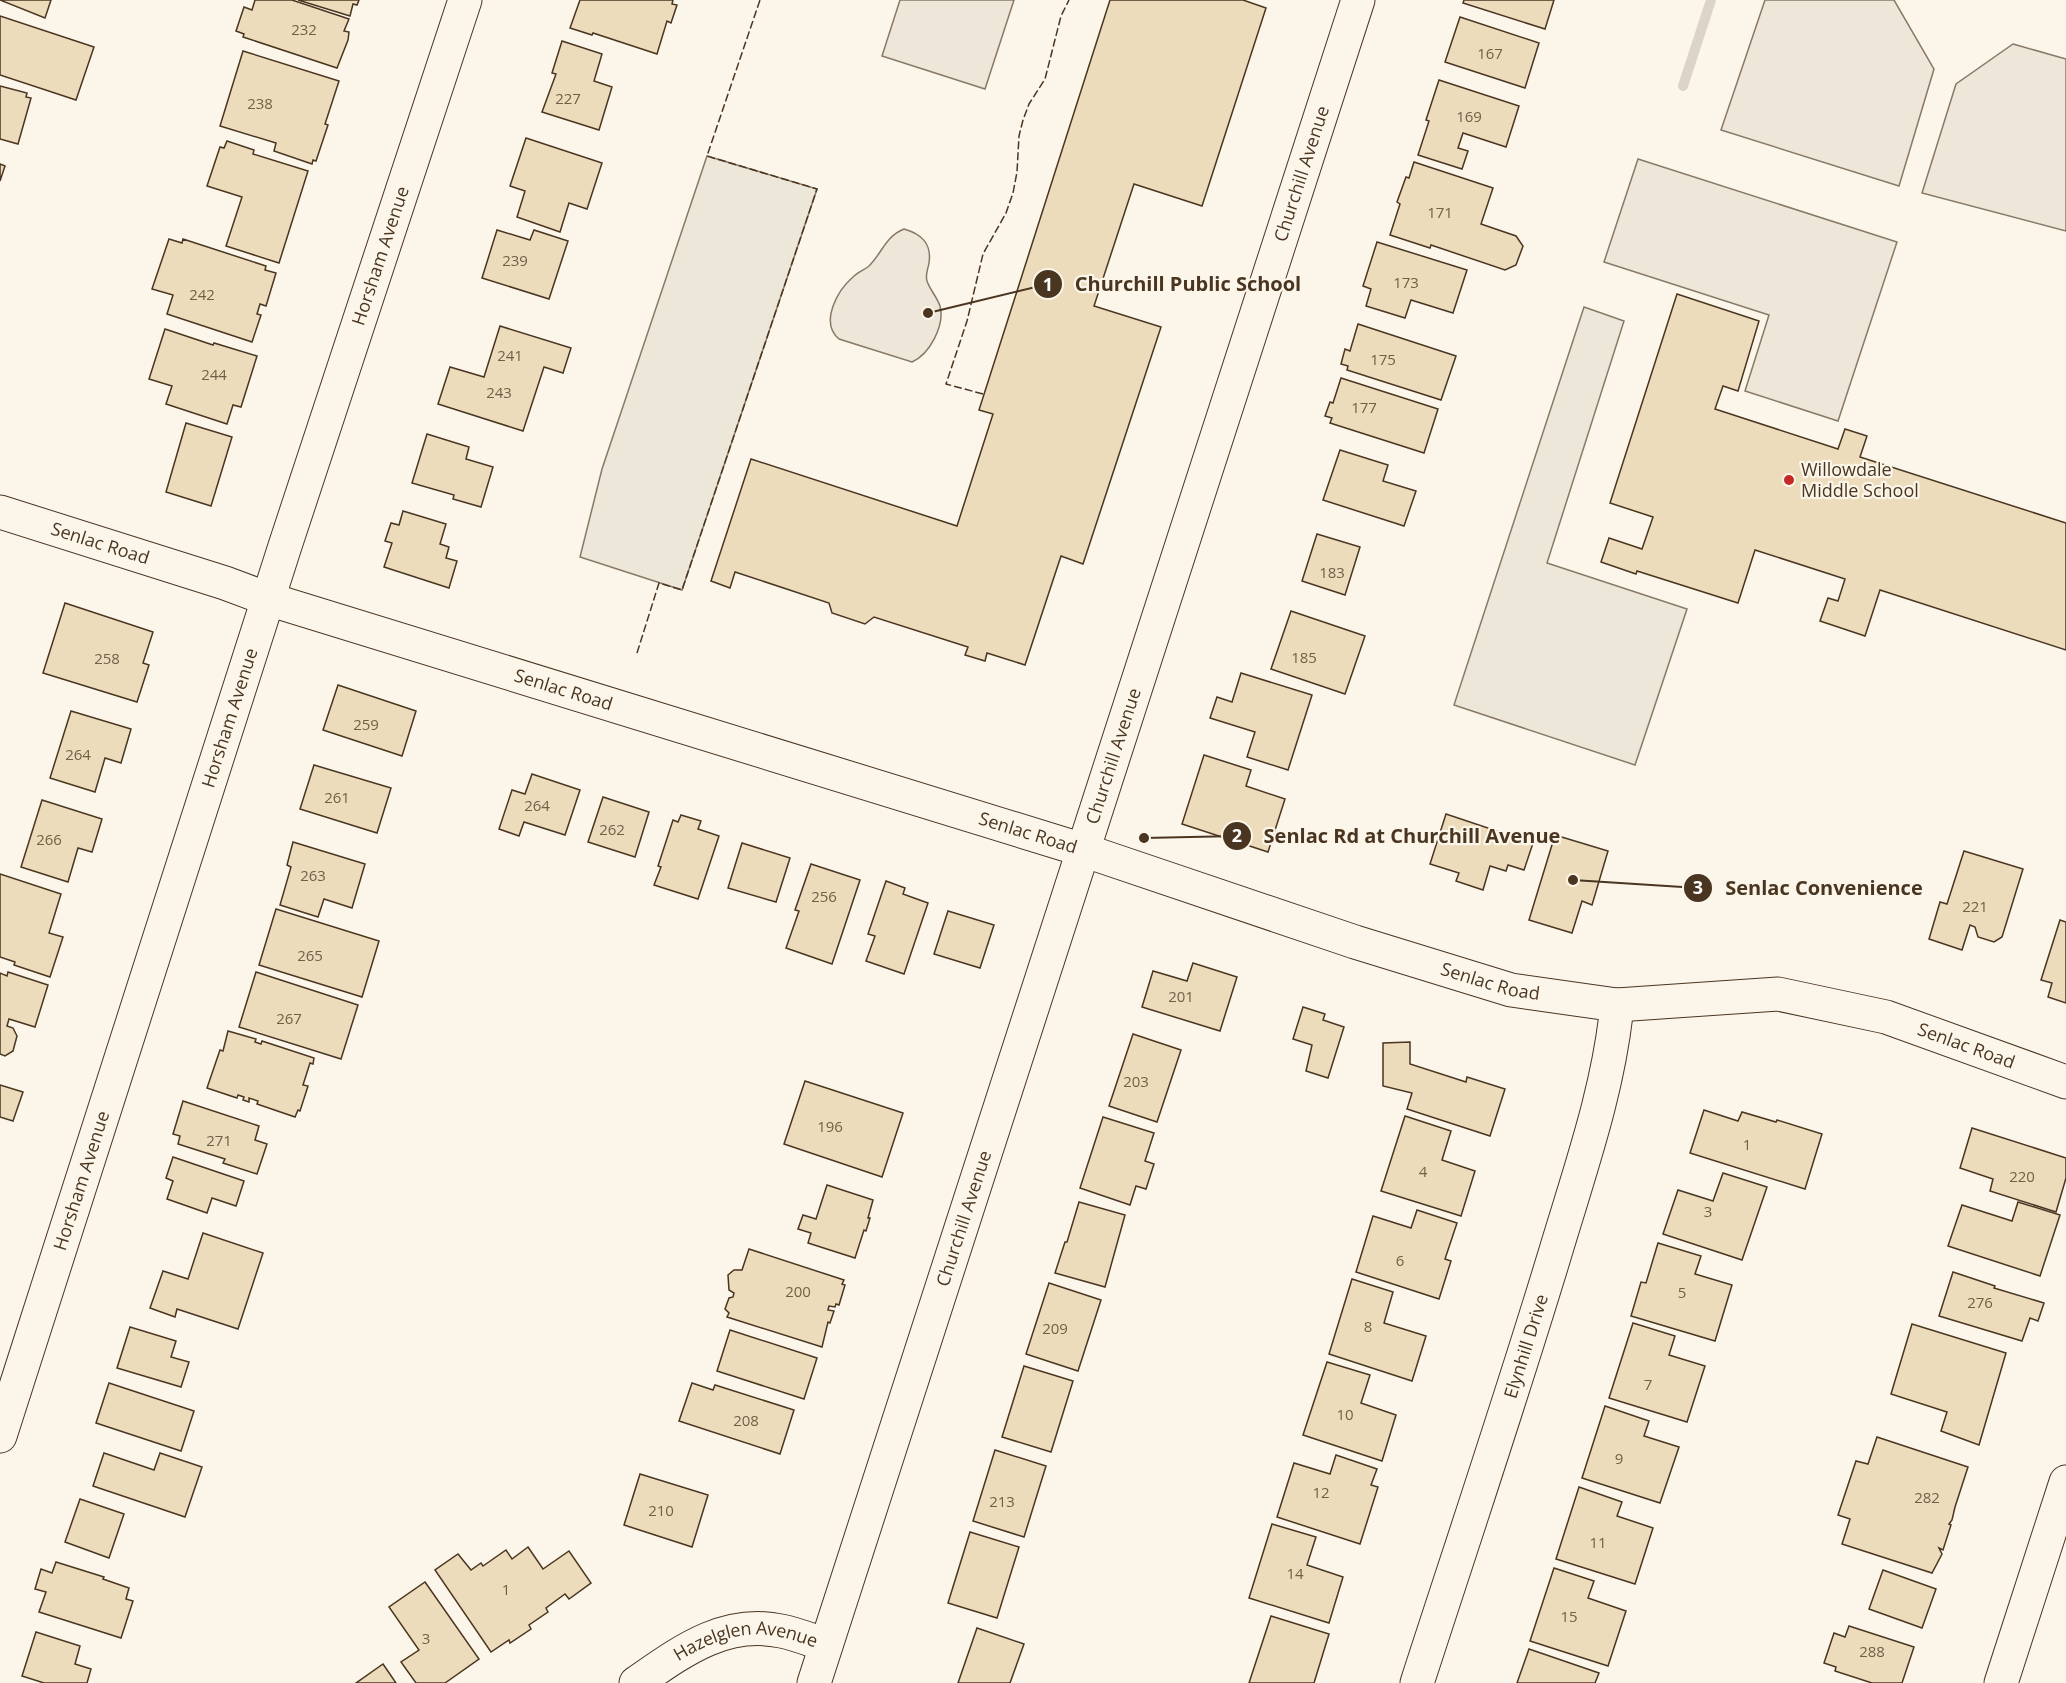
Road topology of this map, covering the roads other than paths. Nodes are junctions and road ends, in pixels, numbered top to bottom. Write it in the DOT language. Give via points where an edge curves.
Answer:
graph roads {
  1 [pos="465,0"];
  2 [pos="1358,0"];
  3 [pos="0,512"];
  4 [pos="268,599"];
  5 [pos="1083,850"];
  6 [pos="1617,1005"];
  7 [pos="2066,1082"];
  8 [pos="0,1436"];
  9 [pos="2066,1482"];
  10 [pos="826,1645"];
  11 [pos="636,1683"];
  12 [pos="814,1683"];
  13 [pos="1417,1683"];
  14 [pos="2001,1683"];
  1 -- 4 [label="street, Horsham Avenue"];
  2 -- 5 [label="street, Churchill Avenue"];
  3 -- 4 [label="street, Senlac Road"];
  4 -- 5 [label="street, Senlac Road"];
  4 -- 8 [label="street, Horsham Avenue"];
  5 -- 6 [label="street, Senlac Road" via="1511,990"];
  5 -- 10 [label="street, Churchill Avenue"];
  6 -- 7 [label="street, Senlac Road" via="1778,994 1886,1017"];
  6 -- 13 [label="street, Elynhill Drive" via="1600,1104 1537,1315"];
  9 -- 14 [label="street"];
  10 -- 11 [label="street, Hazelglen Avenue" via="781,1631 732,1630 701,1641"];
  10 -- 12 [label="street, Churchill Avenue"];
}
